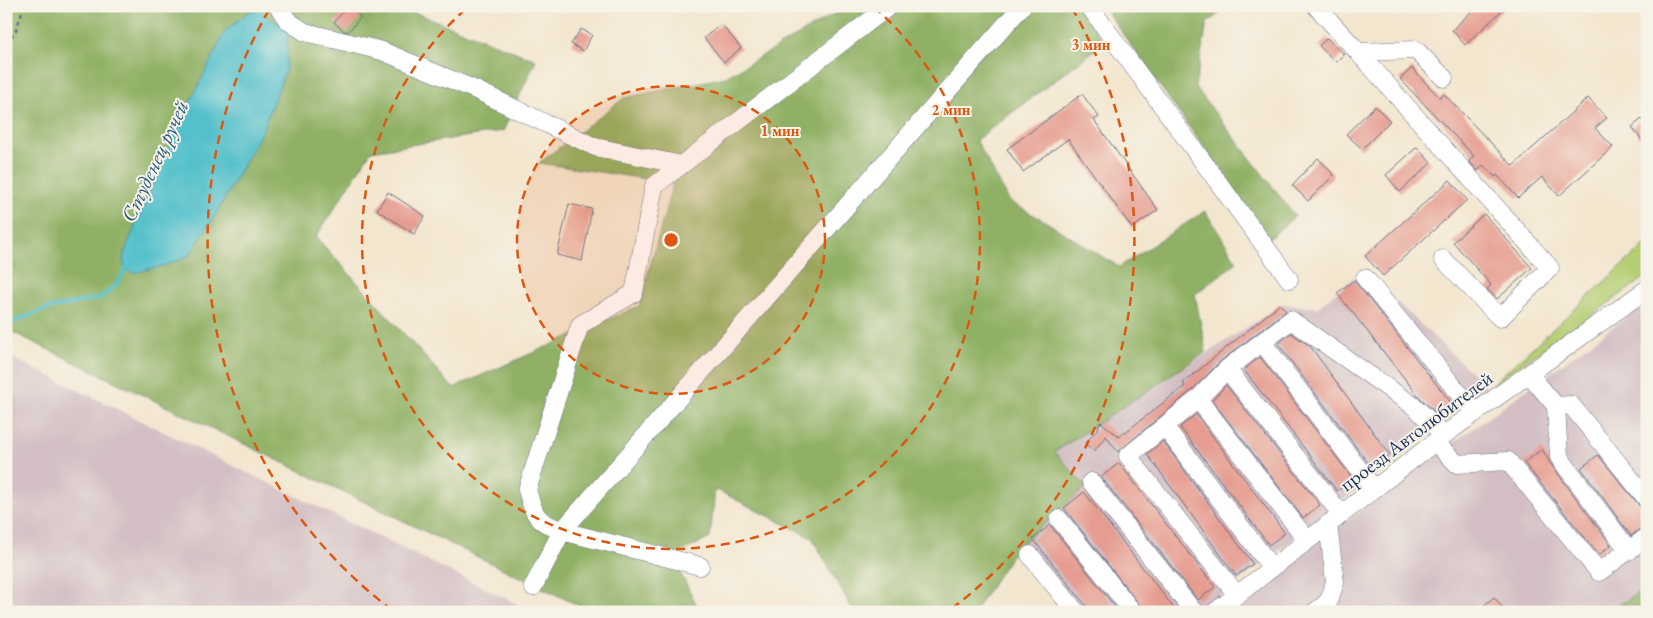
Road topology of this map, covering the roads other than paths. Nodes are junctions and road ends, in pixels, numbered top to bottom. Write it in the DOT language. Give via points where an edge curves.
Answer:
graph roads {
  1 [pos="278,6"];
  2 [pos="889,6"];
  3 [pos="1022,6"];
  4 [pos="1089,6"];
  5 [pos="1316,6"];
  6 [pos="1358,52"];
  7 [pos="1444,78"];
  8 [pos="682,165"];
  9 [pos="1443,259"];
  10 [pos="1365,278"];
  11 [pos="1289,279"];
  12 [pos="1647,289"];
  13 [pos="1262,342"];
  14 [pos="1228,369"];
  15 [pos="1528,374"];
  16 [pos="1198,399"];
  17 [pos="1556,406"];
  18 [pos="1475,413"];
  19 [pos="1165,427"];
  20 [pos="1439,439"];
  21 [pos="1091,482"];
  22 [pos="1374,489"];
  23 [pos="1647,499"];
  24 [pos="1059,519"];
  25 [pos="1334,519"];
  26 [pos="562,531"];
  27 [pos="1647,537"];
  28 [pos="1307,540"];
  29 [pos="1629,550"];
  30 [pos="1030,555"];
  31 [pos="700,566"];
  32 [pos="1272,568"];
  33 [pos="533,587"];
  34 [pos="1237,595"];
  35 [pos="1076,612"];
  36 [pos="1133,612"];
  37 [pos="1194,612"];
  38 [pos="1215,612"];
  39 [pos="1315,612"];
  1 -- 8 [label="street" via="288,21 305,32 382,51 476,90 595,147"];
  2 -- 8 [label="street"];
  3 -- 26 [label="street"];
  4 -- 11 [label="street"];
  5 -- 6 [label="street"];
  6 -- 7 [label="street" via="1416,50"];
  6 -- 9 [label="street" via="1550,268 1500,318"];
  8 -- 26 [label="street" via="654,186 634,293 580,325 527,490 534,513 544,524"];
  10 -- 18 [label="street"];
  12 -- 15 [label="street, проезд Автолюбителей"];
  13 -- 14 [label="street"];
  13 -- 20 [label="street" via="1292,320 1415,407"];
  13 -- 22 [label="street"];
  14 -- 16 [label="street"];
  14 -- 25 [label="street"];
  15 -- 17 [label="street"];
  15 -- 18 [label="street, проезд Автолюбителей"];
  16 -- 19 [label="street"];
  16 -- 28 [label="street"];
  17 -- 23 [label="street" via="1571,405"];
  17 -- 29 [label="street" via="1559,457"];
  18 -- 20 [label="street, проезд Автолюбителей"];
  19 -- 32 [label="street"];
  19 -- 34 [label="street" via="1128,456"];
  20 -- 22 [label="street, проезд Автолюбителей"];
  20 -- 29 [label="street" via="1457,464 1508,461 1599,572"];
  21 -- 37 [label="street"];
  22 -- 25 [label="street, проезд Автолюбителей"];
  24 -- 36 [label="street"];
  25 -- 28 [label="street, проезд Автолюбителей"];
  25 -- 39 [label="street" via="1335,582 1329,601"];
  26 -- 31 [label="street"];
  26 -- 33 [label="street"];
  27 -- 29 [label="street"];
  28 -- 32 [label="street, проезд Автолюбителей"];
  30 -- 35 [label="street"];
  32 -- 34 [label="street, проезд Автолюбителей"];
  34 -- 38 [label="street, проезд Автолюбителей"];
}
